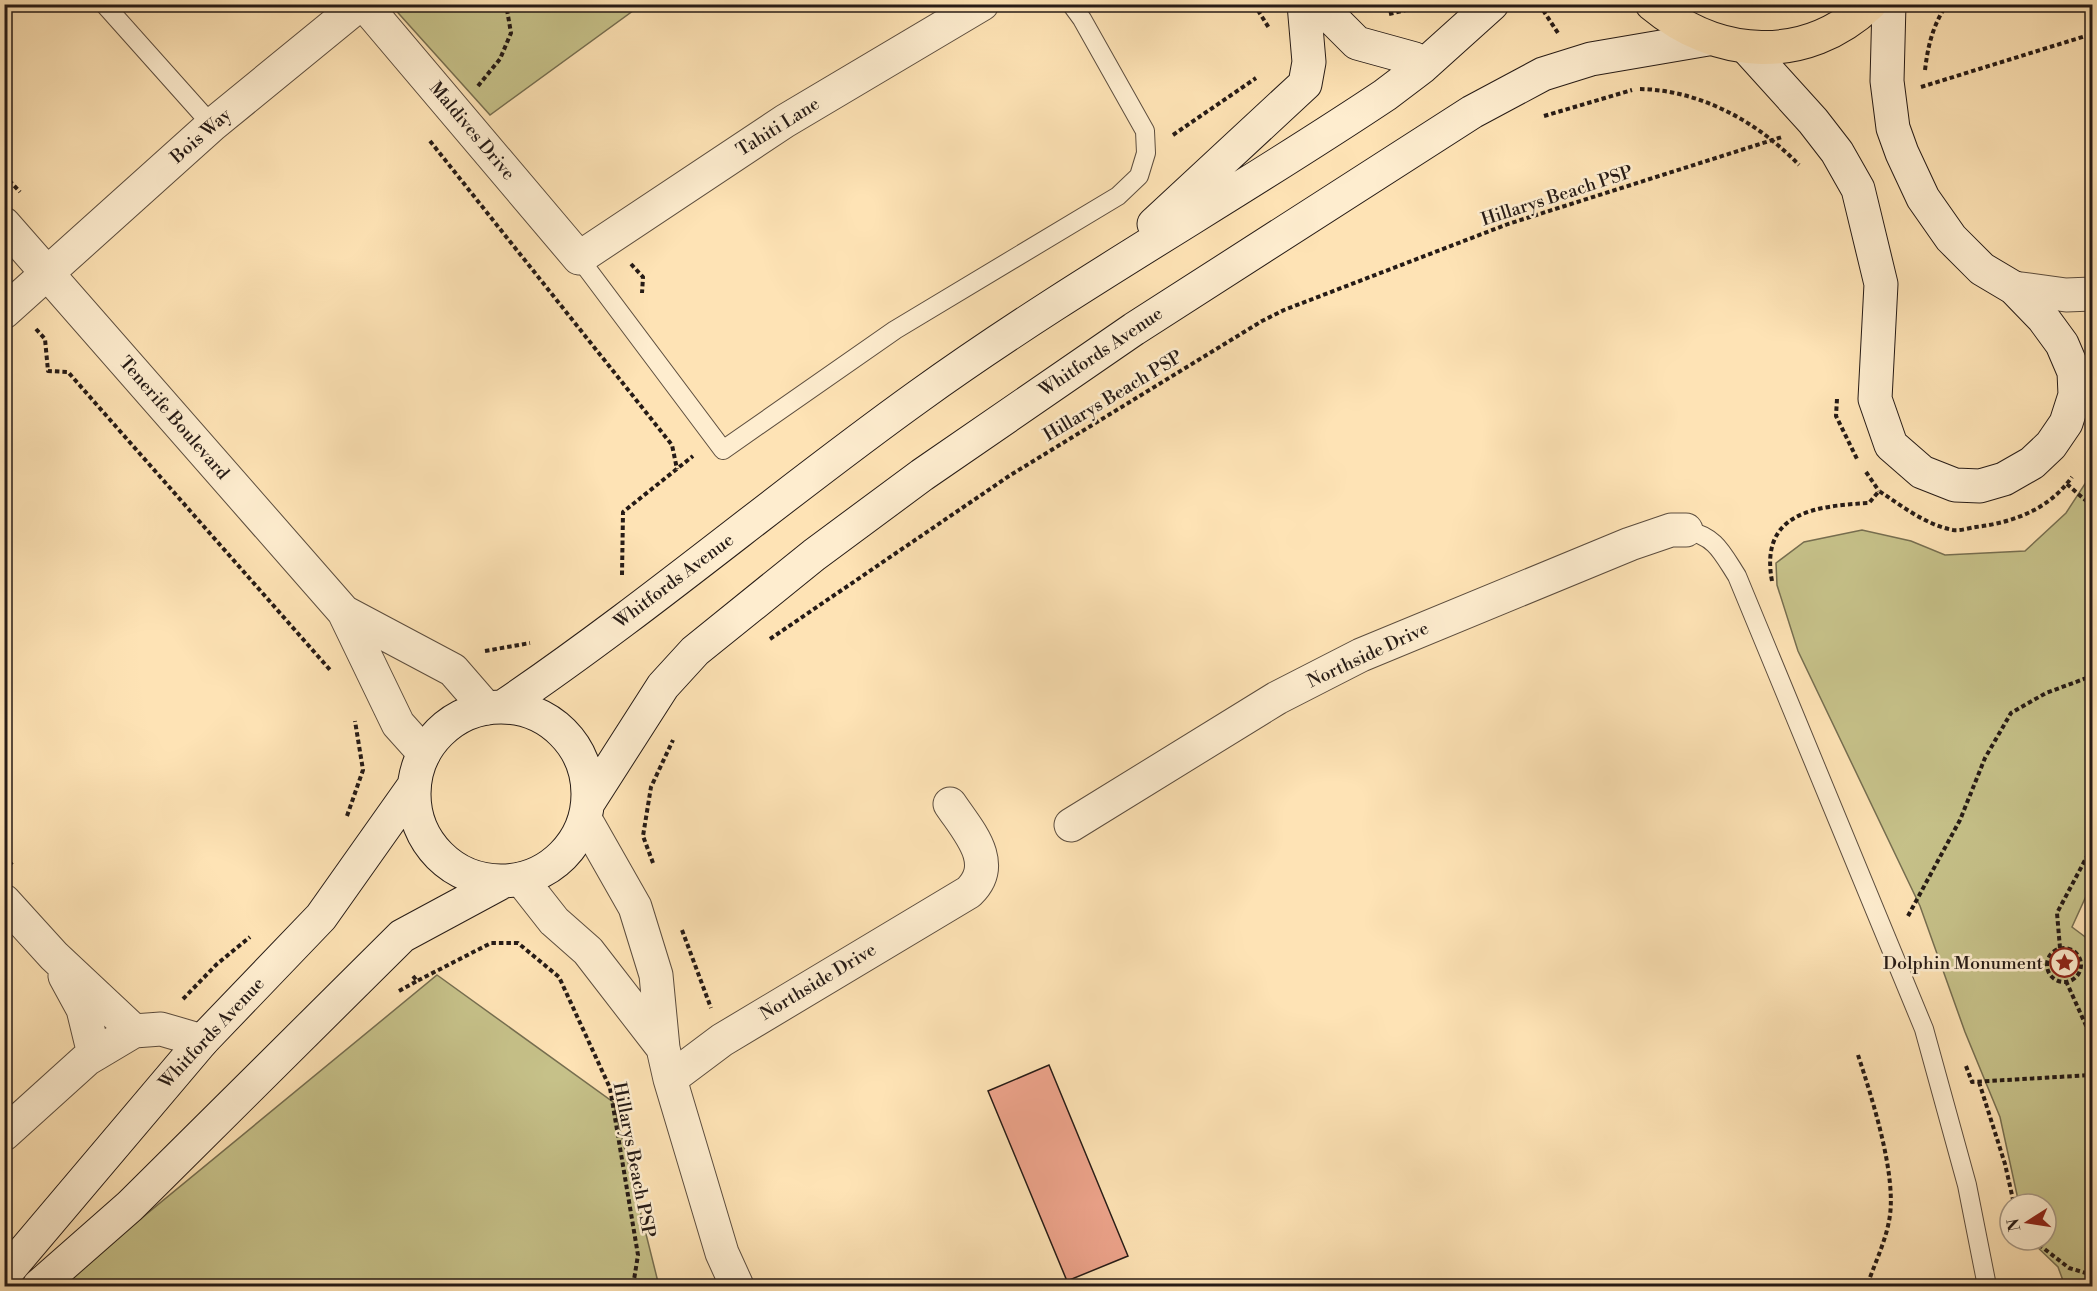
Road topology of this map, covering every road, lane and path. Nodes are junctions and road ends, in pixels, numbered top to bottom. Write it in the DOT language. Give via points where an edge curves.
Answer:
graph roads {
  1 [pos="104,4"];
  2 [pos="362,4"];
  3 [pos="506,4"];
  4 [pos="982,4"];
  5 [pos="1071,4"];
  6 [pos="1304,4"];
  7 [pos="1318,4"];
  8 [pos="1492,4"];
  9 [pos="1652,4"];
  10 [pos="1870,4"];
  11 [pos="1890,4"];
  12 [pos="1947,4"];
  13 [pos="2092,34"];
  14 [pos="1708,39"];
  15 [pos="1747,48"];
  16 [pos="1422,67"];
  17 [pos="1588,103"];
  18 [pos="454,110"];
  19 [pos="212,125"];
  20 [pos="1776,140"];
  21 [pos="1804,170"];
  22 [pos="4,224"];
  23 [pos="579,258"];
  24 [pos="48,274"];
  25 [pos="1099,274"];
  26 [pos="2014,288"];
  27 [pos="2092,294"];
  28 [pos="9,308"];
  29 [pos="2092,385"];
  30 [pos="1838,396"];
  31 [pos="2066,423"];
  32 [pos="677,470"];
  33 [pos="2067,484"];
  34 [pos="1879,491"];
  35 [pos="2092,506"];
  36 [pos="1686,530"];
  37 [pos="344,612"];
  38 [pos="762,644"];
  39 [pos="335,675"];
  40 [pos="2092,676"];
  41 [pos="495,707"];
  42 [pos="354,715"];
  43 [pos="677,733"];
  44 [pos="424,753"];
  45 [pos="413,787"];
  46 [pos="950,804"];
  47 [pos="586,811"];
  48 [pos="345,824"];
  49 [pos="1071,825"];
  50 [pos="2092,847"];
  51 [pos="656,869"];
  52 [pos="513,880"];
  53 [pos="4,901"];
  54 [pos="1906,919"];
  55 [pos="678,921"];
  56 [pos="253,934"];
  57 [pos="2060,948"];
  58 [pos="54,956"];
  59 [pos="559,977"];
  60 [pos="2066,981"];
  61 [pos="708,997"];
  62 [pos="147,1030"];
  63 [pos="202,1041"];
  64 [pos="94,1054"];
  65 [pos="2092,1054"];
  66 [pos="1858,1055"];
  67 [pos="1964,1062"];
  68 [pos="666,1063"];
  69 [pos="2092,1075"];
  70 [pos="1979,1082"];
  71 [pos="4,1134"];
  72 [pos="2012,1192"];
  73 [pos="2048,1252"];
  74 [pos="2092,1269"];
  75 [pos="4,1275"];
  76 [pos="39,1287"];
  77 [pos="633,1287"];
  78 [pos="737,1287"];
  79 [pos="1867,1287"];
  80 [pos="1987,1287"];
  1 -- 19 [label="lane"];
  2 -- 18 [label="main road, Maldives Drive"];
  2 -- 19 [label="main road, Bois Way"];
  3 -- 18 [label="path" via="511,33 500,59"];
  4 -- 23 [label="main road, Tahiti Lane" via="785,121"];
  5 -- 23 [label="lane" via="1145,131 1146,153 1139,176 1118,196 894,330 723,450"];
  6 -- 25 [label="main road" via="1309,62 1305,84"];
  7 -- 16 [label="main road" via="1357,43 1415,59"];
  8 -- 16 [label="main road, Whitfords Avenue"];
  9 -- 14 [label="main road" via="1673,22"];
  10 -- 15 [label="main road" via="1850,22 1801,44"];
  11 -- 26 [label="main road" via="1887,95 1902,153 1923,198 1950,238 1982,268"];
  12 -- 13 [label="path" via="1935,22 1927,50 1924,86"];
  14 -- 15 [label="main road"];
  14 -- 47 [label="main road, Whitfords Avenue" via="1591,59 1543,74 1472,112 1134,329 922,475 695,651 663,686"];
  15 -- 31 [label="main road" via="1813,121 1858,189 1881,284 1875,399 1892,445 1922,472 1955,484 1980,486 2004,479 2032,463"];
  16 -- 25 [label="main road, Whitfords Avenue" via="1332,131"];
  17 -- 20 [label="path" via="1638,89 1664,89 1712,103"];
  18 -- 23 [label="main road, Maldives Drive"];
  18 -- 32 [label="path" via="426,137 672,445"];
  19 -- 24 [label="main road, Bois Way"];
  20 -- 21 [label="path"];
  20 -- 38 [label="path, Hillarys Beach PSP" via="1508,224 1262,321 1009,476"];
  22 -- 24 [label="main road, Tenerife Boulevard"];
  24 -- 28 [label="main road, Bois Way"];
  24 -- 37 [label="main road, Tenerife Boulevard"];
  25 -- 41 [label="main road, Whitfords Avenue" via="920,395 566,664"];
  26 -- 27 [label="main road"];
  26 -- 31 [label="main road" via="2062,344 2074,372 2075,395"];
  28 -- 39 [label="path" via="45,339 48,371 68,372"];
  29 -- 31 [label="main road"];
  30 -- 34 [label="path" via="1836,416 1854,456"];
  33 -- 35 [label="path"];
  36 -- 49 [label="main road, Northside Drive" via="1671,530 1630,544 1361,655 1277,698"];
  36 -- 80 [label="lane" via="1716,544 1737,576 1924,1029 1967,1185"];
  37 -- 41 [label="main road, Tenerife Boulevard" via="453,670"];
  37 -- 44 [label="main road, Tenerife Boulevard" via="398,724"];
  40 -- 54 [label="path" via="2046,693 2011,713 1985,758 1960,820"];
  41 -- 44 [label="main road" via="461,716 440,732"];
  41 -- 47 [label="main road" via="533,712 557,726 576,748 586,774"];
  42 -- 48 [label="path" via="363,770"];
  43 -- 51 [label="path" via="651,787 643,836"];
  44 -- 45 [label="main road"];
  45 -- 52 [label="main road" via="419,822 432,847 452,866 477,878"];
  45 -- 63 [label="main road, Whitfords Avenue" via="321,917"];
  46 -- 68 [label="main road, Northside Drive" via="979,848 980,882 722,1040"];
  47 -- 52 [label="main road" via="571,846 550,867"];
  47 -- 68 [label="main road" via="635,907 656,975"];
  50 -- 57 [label="path" via="2057,913"];
  52 -- 68 [label="main road" via="588,951"];
  52 -- 76 [label="main road" via="402,936 130,1206"];
  53 -- 58 [label="main road"];
  55 -- 61 [label="path"];
  56 -- 62 [label="path"];
  57 -- 60 [label="path" via="2051,954 2047,969 2053,978"];
  57 -- 60 [label="path" via="2075,952 2080,962 2076,977"];
  58 -- 62 [label="main road"];
  58 -- 64 [label="main road" via="82,1009"];
  59 -- 77 [label="path, Hillarys Beach PSP" via="610,1088 638,1255"];
  60 -- 65 [label="path" via="2088,1030"];
  62 -- 63 [label="main road"];
  62 -- 64 [label="main road"];
  63 -- 75 [label="main road, Whitfords Avenue"];
  64 -- 71 [label="main road"];
  66 -- 79 [label="path" via="1892,1191 1889,1221"];
  67 -- 70 [label="path" via="1972,1082"];
  68 -- 78 [label="main road" via="722,1253"];
  69 -- 70 [label="path"];
  70 -- 72 [label="path"];
  73 -- 74 [label="path" via="2069,1269 2086,1273"];
}
